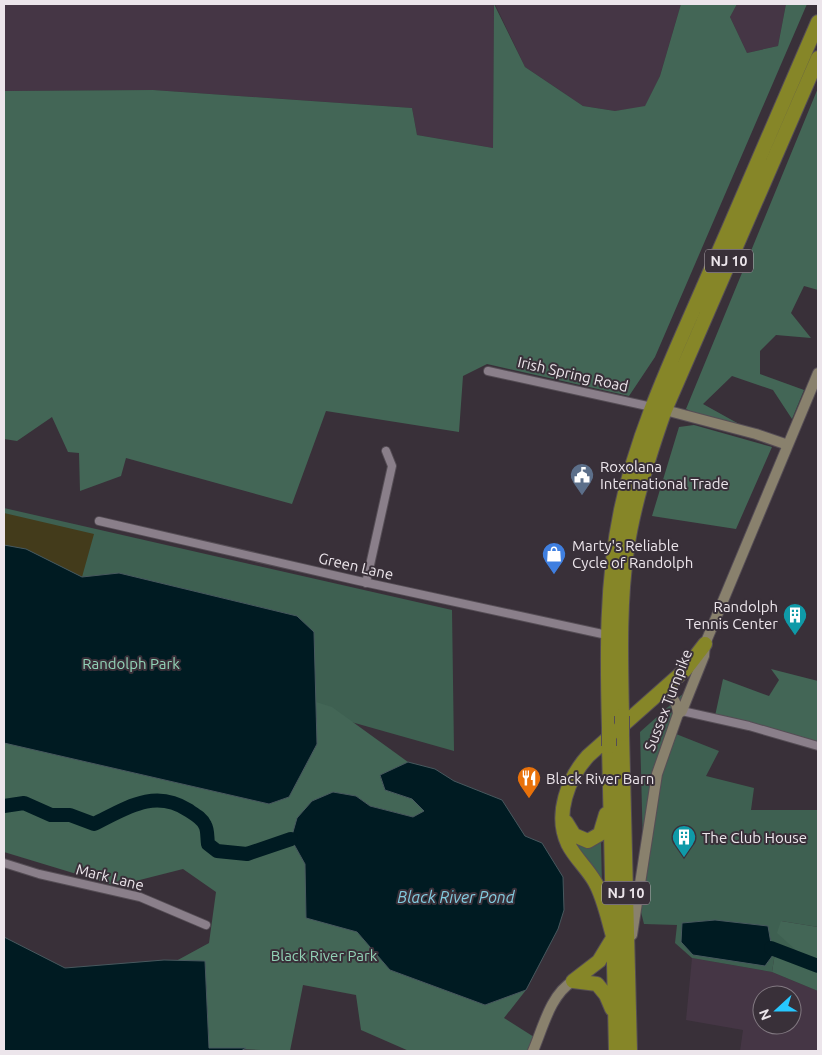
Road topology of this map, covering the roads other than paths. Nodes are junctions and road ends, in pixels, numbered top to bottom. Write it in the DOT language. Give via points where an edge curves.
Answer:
graph roads {
  1 [pos="818,22"];
  2 [pos="818,58"];
  3 [pos="488,371"];
  4 [pos="818,374"];
  5 [pos="658,408"];
  6 [pos="788,445"];
  7 [pos="386,451"];
  8 [pos="99,521"];
  9 [pos="366,583"];
  10 [pos="607,635"];
  11 [pos="705,644"];
  12 [pos="660,693"];
  13 [pos="680,713"];
  14 [pos="818,746"];
  15 [pos="610,788"];
  16 [pos="564,814"];
  17 [pos="4,863"];
  18 [pos="206,925"];
  19 [pos="614,937"];
  20 [pos="628,968"];
  21 [pos="573,981"];
  22 [pos="615,1018"];
  23 [pos="533,1051"];
  24 [pos="616,1051"];
  25 [pos="630,1051"];
  1 -- 5 [label="highway, NJ 10"];
  2 -- 5 [label="highway, NJ 10"];
  3 -- 5 [label="street, Irish Spring Road"];
  4 -- 6 [label="main road, Sussex Turnpike"];
  5 -- 6 [label="main road, Irish Spring Road"];
  5 -- 10 [label="highway, NJ 10" via="634,458 620,511 612,560"];
  5 -- 20 [label="highway, NJ 10, bridge" via="628,549 621,620"];
  6 -- 11 [label="main road, Sussex Turnpike"];
  7 -- 9 [label="street" via="392,466"];
  8 -- 9 [label="street, Green Lane"];
  9 -- 10 [label="street, Green Lane"];
  10 -- 15 [label="highway, NJ 10, bridge"];
  11 -- 12 [label="highway" via="685,670"];
  11 -- 13 [label="main road, Sussex Turnpike" via="704,656"];
  12 -- 13 [label="main road" via="666,693 674,700"];
  12 -- 16 [label="highway" via="582,764 569,784"];
  13 -- 14 [label="street" via="749,726"];
  13 -- 20 [label="main road, Sussex Turnpike" via="663,754 654,790"];
  15 -- 16 [label="highway" via="604,827 595,838 585,840 574,835"];
  15 -- 19 [label="highway, NJ 10"];
  16 -- 19 [label="highway" via="565,836 595,883"];
  17 -- 18 [label="street, Mark Lane" via="140,897"];
  19 -- 21 [label="highway" via="599,961"];
  19 -- 22 [label="highway, NJ 10"];
  20 -- 25 [label="highway, NJ 10"];
  21 -- 22 [label="highway" via="593,982 602,988"];
  21 -- 23 [label="main road" via="556,997"];
  22 -- 24 [label="highway, NJ 10"];
}
